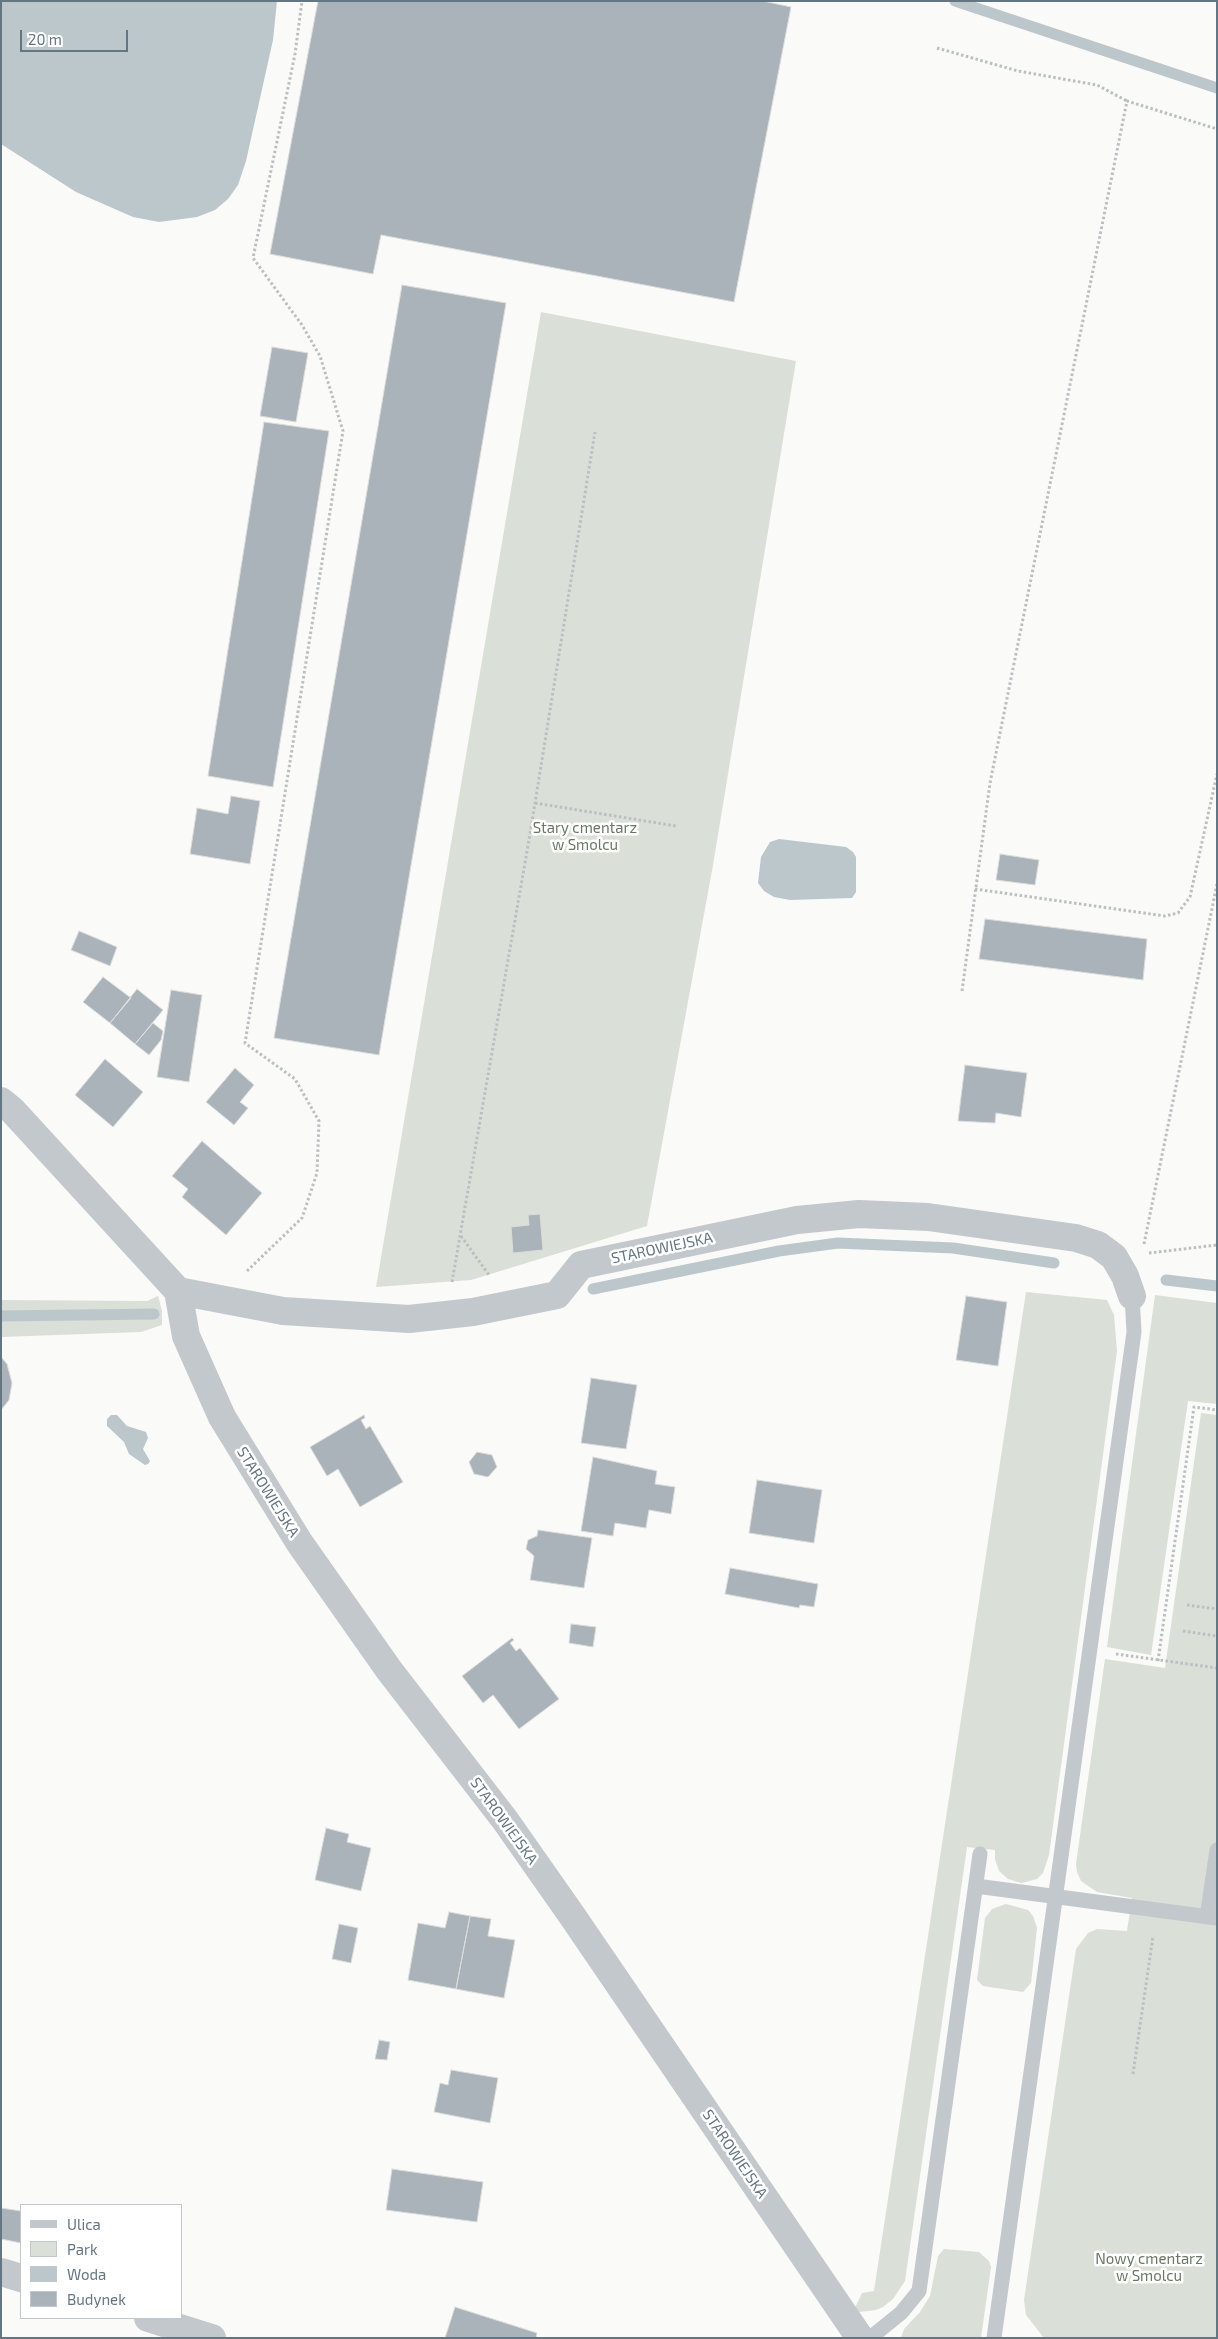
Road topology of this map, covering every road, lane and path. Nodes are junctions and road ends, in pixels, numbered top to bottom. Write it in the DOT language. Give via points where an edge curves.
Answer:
graph roads {
  1 [pos="302,1"];
  2 [pos="937,48"];
  3 [pos="1127,101"];
  4 [pos="1217,129"];
  5 [pos="595,432"];
  6 [pos="1217,774"];
  7 [pos="535,803"];
  8 [pos="676,826"];
  9 [pos="1217,884"];
  10 [pos="976,889"];
  11 [pos="962,991"];
  12 [pos="1,1101"];
  13 [pos="461,1236"];
  14 [pos="1217,1245"];
  15 [pos="178,1291"];
  16 [pos="1132,1296"];
  17 [pos="228,1301"];
  18 [pos="496,1308"];
  19 [pos="446,1315"];
  20 [pos="1217,1410"];
  21 [pos="1187,1605"];
  22 [pos="1217,1609"];
  23 [pos="1183,1631"];
  24 [pos="1217,1636"];
  25 [pos="1091,1649"];
  26 [pos="1158,1661"];
  27 [pos="1217,1668"];
  28 [pos="1217,1850"];
  29 [pos="980,1854"];
  30 [pos="976,1886"];
  31 [pos="1057,1897"];
  32 [pos="1212,1917"];
  33 [pos="1154,1928"];
  34 [pos="1134,2074"];
  35 [pos="1,2272"];
  36 [pos="20,2278"];
  37 [pos="151,2319"];
  38 [pos="212,2338"];
  39 [pos="860,2338"];
  40 [pos="870,2338"];
  41 [pos="994,2338"];
  1 -- 17 [label="path" via="295,54 253,258 320,356 343,431 245,1043 295,1079 319,1121 317,1173 302,1218 239,1280"];
  2 -- 3 [label="path" via="1018,72 1097,85"];
  3 -- 4 [label="path"];
  3 -- 10 [label="path" via="990,783"];
  5 -- 7 [label="path"];
  6 -- 10 [label="path" via="1190,897 1178,913 1165,916"];
  7 -- 8 [label="path"];
  7 -- 13 [label="path"];
  9 -- 14 [label="path" via="1142,1254"];
  10 -- 11 [label="path"];
  12 -- 15 [label="street"];
  13 -- 18 [label="path" via="489,1275"];
  13 -- 19 [label="path"];
  15 -- 17 [label="street, STAROWIEJSKA"];
  15 -- 39 [label="street, STAROWIEJSKA" via="186,1336 222,1417 299,1542 389,1670 505,1820 574,1917"];
  16 -- 18 [label="street, STAROWIEJSKA" via="1114,1257 1098,1246 1076,1238 928,1216 859,1214 797,1220 581,1265 557,1295"];
  16 -- 25 [label="lane" via="1134,1332"];
  17 -- 19 [label="street, STAROWIEJSKA" via="283,1311 389,1318"];
  18 -- 19 [label="street, STAROWIEJSKA"];
  20 -- 26 [label="path" via="1194,1407"];
  21 -- 22 [label="path"];
  23 -- 24 [label="path"];
  25 -- 26 [label="path"];
  25 -- 31 [label="lane"];
  26 -- 27 [label="path"];
  28 -- 32 [label="lane"];
  29 -- 30 [label="lane"];
  30 -- 31 [label="lane"];
  30 -- 40 [label="lane" via="919,2292 901,2313"];
  31 -- 32 [label="lane"];
  31 -- 41 [label="lane"];
  33 -- 34 [label="path"];
  35 -- 36 [label="street"];
  37 -- 38 [label="street"];
}
